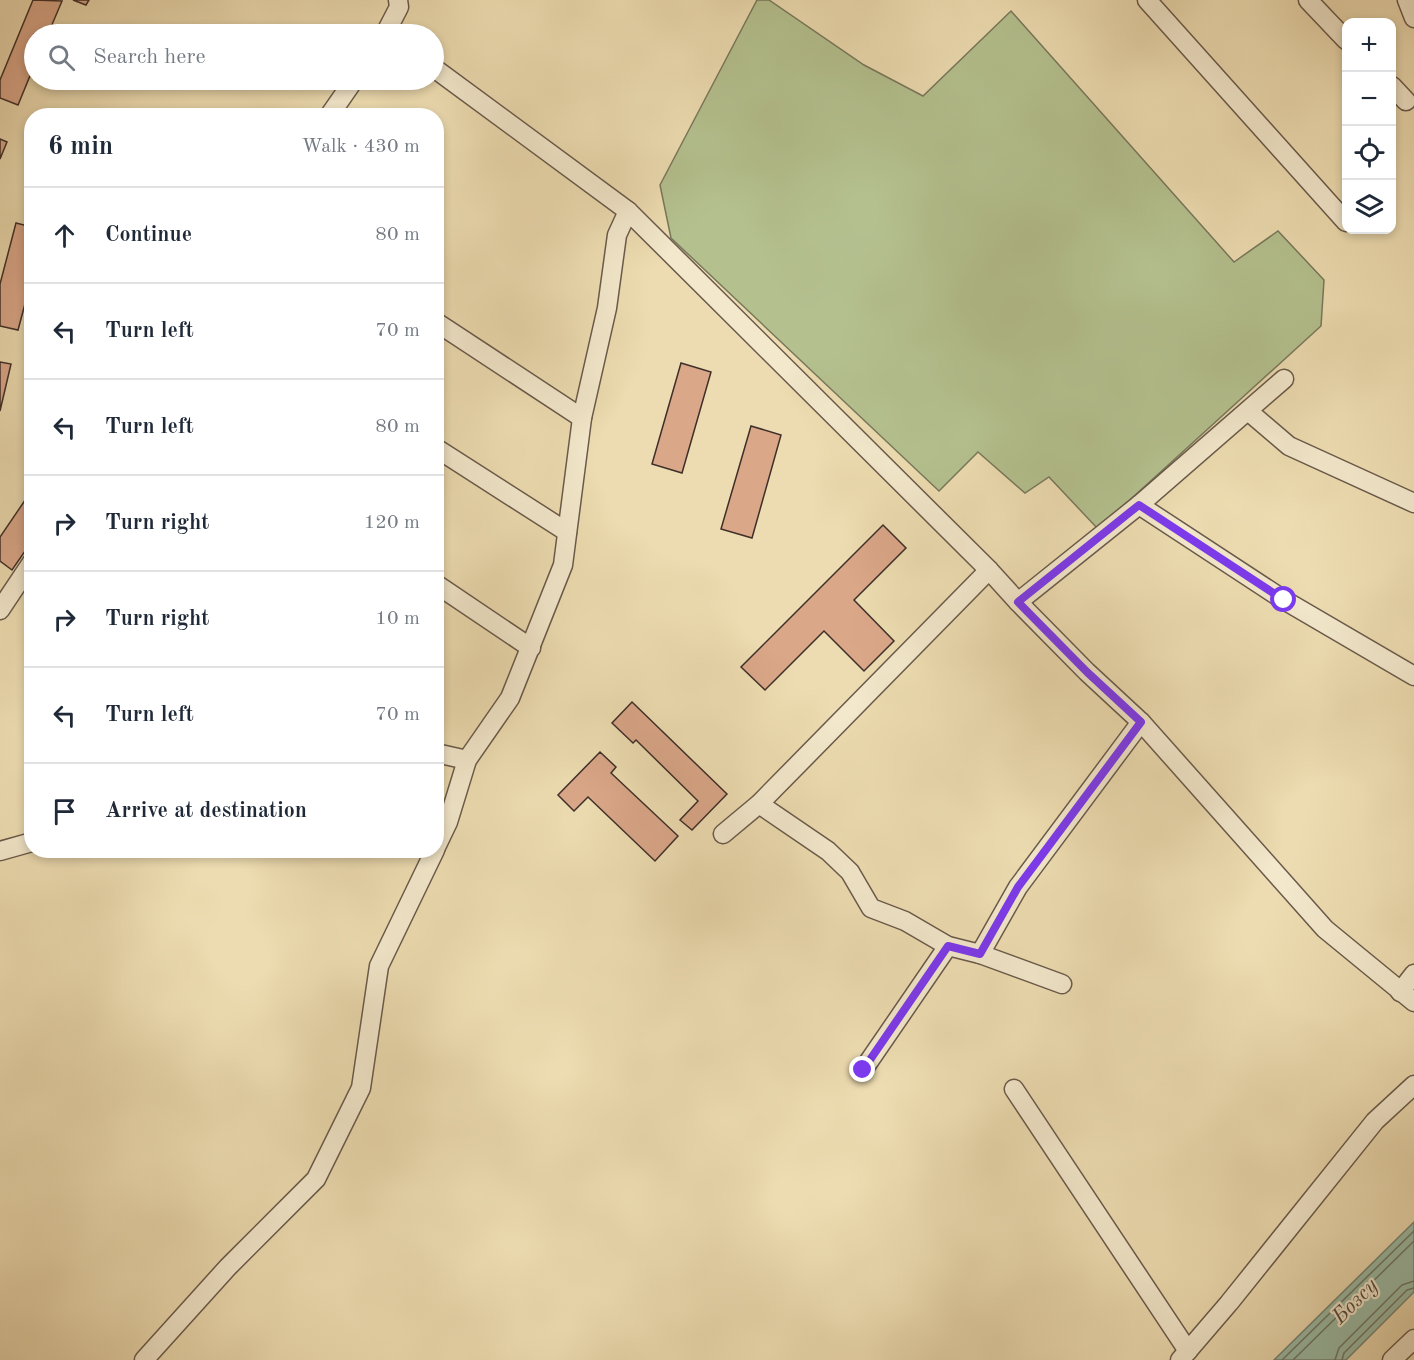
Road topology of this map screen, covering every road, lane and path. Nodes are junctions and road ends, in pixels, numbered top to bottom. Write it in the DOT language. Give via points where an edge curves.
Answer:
graph roads {
  1 [pos="398,0"];
  2 [pos="1147,0"];
  3 [pos="1308,0"];
  4 [pos="1407,0"];
  5 [pos="1414,18"];
  6 [pos="391,24"];
  7 [pos="1342,35"];
  8 [pos="444,75"];
  9 [pos="347,90"];
  10 [pos="1396,90"];
  11 [pos="1406,101"];
  12 [pos="335,108"];
  13 [pos="628,211"];
  14 [pos="1342,216"];
  15 [pos="444,327"];
  16 [pos="1284,379"];
  17 [pos="1248,411"];
  18 [pos="582,418"];
  19 [pos="444,453"];
  20 [pos="1414,503"];
  21 [pos="1139,505"];
  22 [pos="567,532"];
  23 [pos="989,570"];
  24 [pos="24,574"];
  25 [pos="444,589"];
  26 [pos="1018,602"];
  27 [pos="0,610"];
  28 [pos="531,648"];
  29 [pos="1414,676"];
  30 [pos="1141,722"];
  31 [pos="444,755"];
  32 [pos="468,760"];
  33 [pos="759,804"];
  34 [pos="444,831"];
  35 [pos="723,834"];
  36 [pos="24,844"];
  37 [pos="0,851"];
  38 [pos="432,858"];
  39 [pos="948,946"];
  40 [pos="980,954"];
  41 [pos="1414,974"];
  42 [pos="1062,984"];
  43 [pos="1407,997"];
  44 [pos="863,1070"];
  45 [pos="1414,1085"];
  46 [pos="1014,1089"];
  47 [pos="1414,1339"];
  48 [pos="1184,1355"];
  49 [pos="144,1360"];
  50 [pos="1392,1360"];
  1 -- 6 [label="street"];
  2 -- 14 [label="street"];
  3 -- 7 [label="street"];
  4 -- 5 [label="street"];
  8 -- 13 [label="street"];
  9 -- 12 [label="street"];
  10 -- 11 [label="street"];
  13 -- 18 [label="street" via="617,235 607,308"];
  13 -- 23 [label="street"];
  15 -- 18 [label="street"];
  16 -- 17 [label="street"];
  17 -- 20 [label="street" via="1289,446"];
  17 -- 21 [label="street"];
  18 -- 22 [label="street"];
  19 -- 22 [label="street"];
  21 -- 26 [label="street"];
  21 -- 29 [label="street" via="1284,600"];
  22 -- 28 [label="street" via="563,565"];
  23 -- 26 [label="street"];
  23 -- 33 [label="street"];
  24 -- 27 [label="street"];
  25 -- 28 [label="street"];
  26 -- 30 [label="street"];
  28 -- 32 [label="street" via="510,698"];
  30 -- 40 [label="street" via="1018,887"];
  30 -- 43 [label="street" via="1325,929"];
  31 -- 32 [label="street"];
  32 -- 34 [label="street"];
  33 -- 35 [label="street"];
  33 -- 39 [label="street" via="828,851 850,872 871,908 905,921"];
  36 -- 37 [label="street"];
  38 -- 49 [label="street" via="379,966 361,1088 316,1179 228,1267"];
  39 -- 40 [label="street"];
  39 -- 44 [label="street"];
  40 -- 42 [label="street"];
  41 -- 43 [label="street"];
  45 -- 48 [label="street" via="1375,1121"];
  46 -- 48 [label="street"];
  47 -- 50 [label="street"];
}
